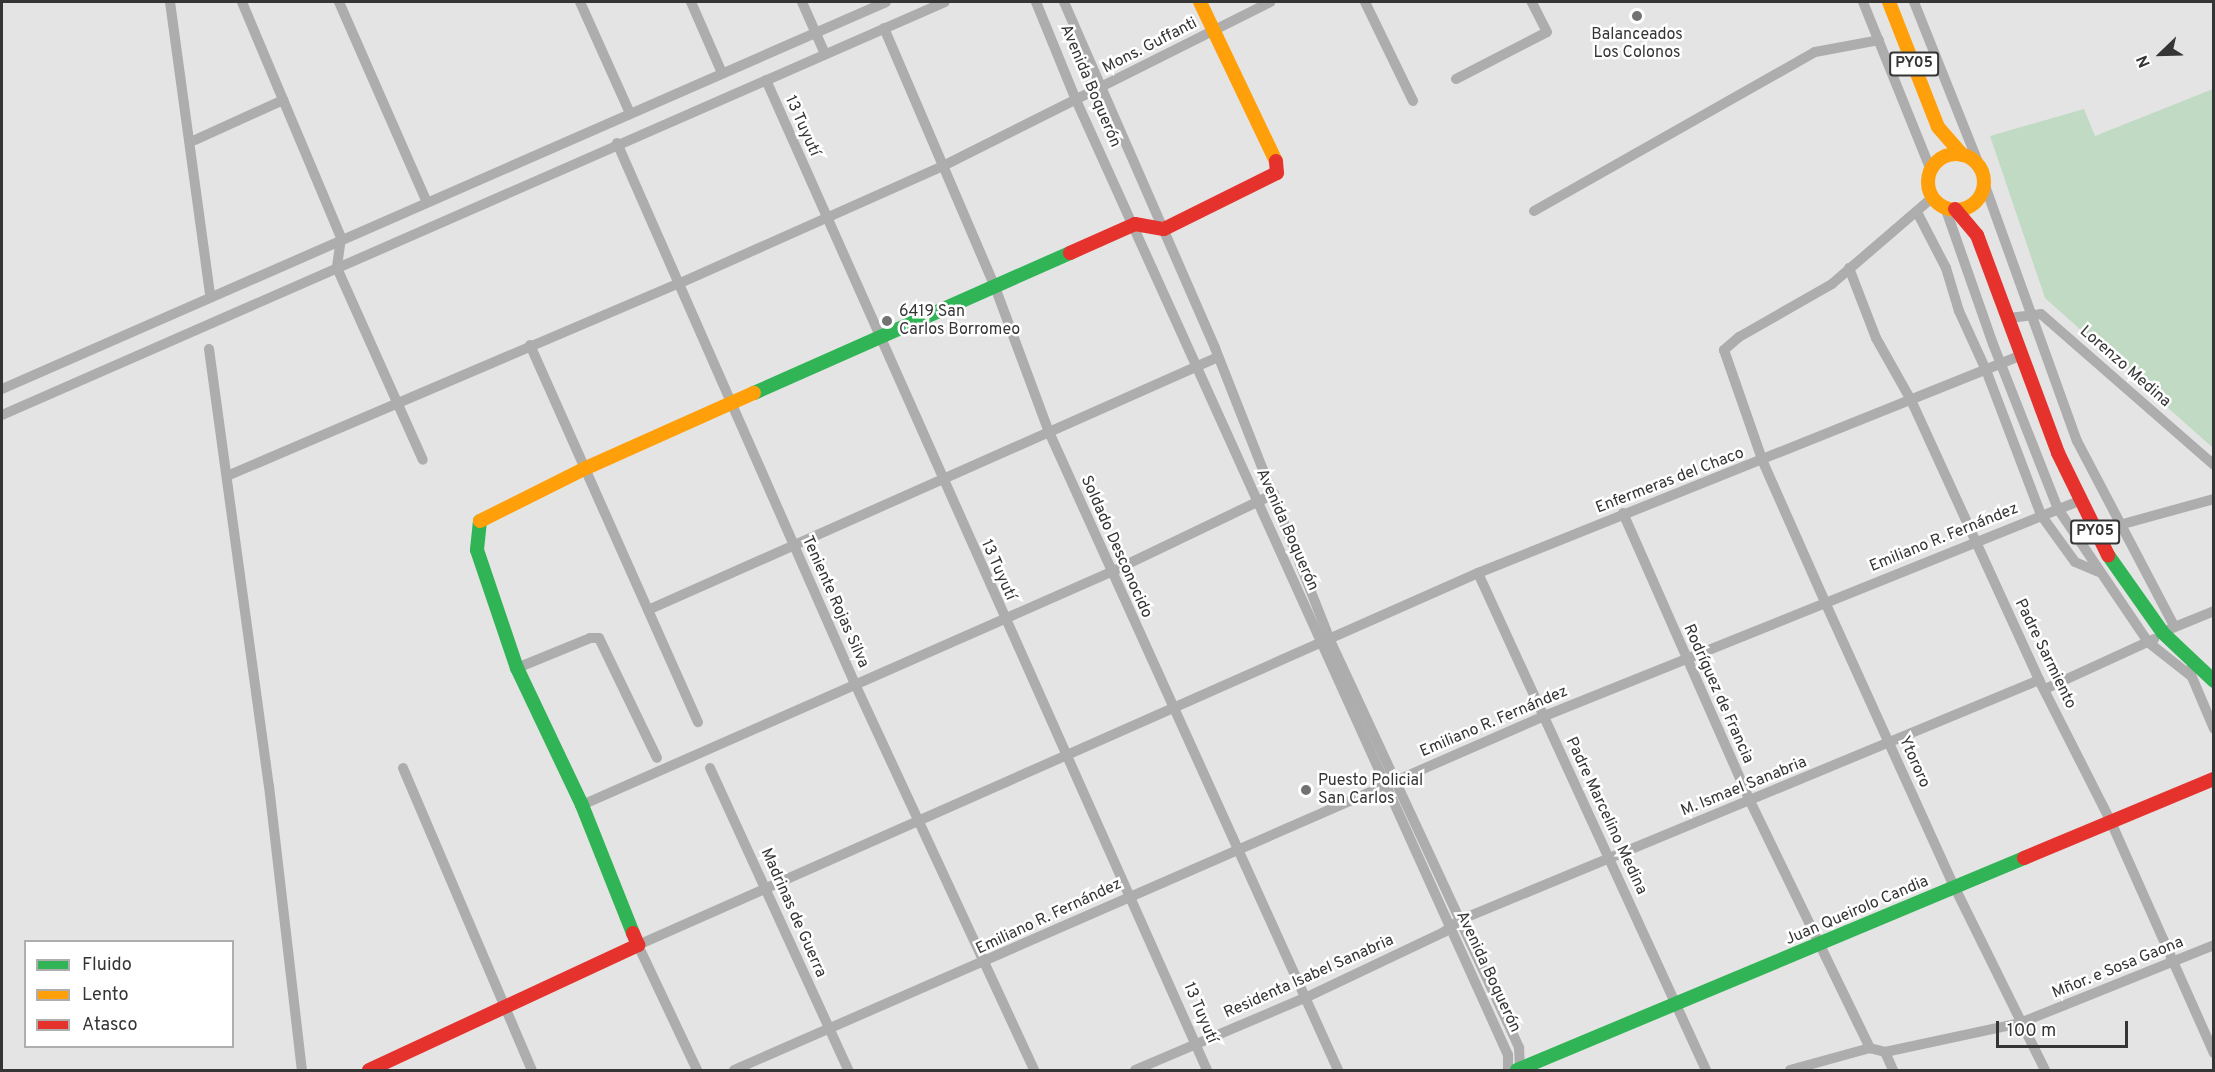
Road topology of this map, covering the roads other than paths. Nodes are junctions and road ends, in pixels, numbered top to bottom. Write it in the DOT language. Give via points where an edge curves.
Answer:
graph roads {
  1 [pos="170,2"];
  2 [pos="242,2"];
  3 [pos="339,2"];
  4 [pos="580,2"];
  5 [pos="691,2"];
  6 [pos="802,2"];
  7 [pos="886,2"];
  8 [pos="945,2"];
  9 [pos="1036,2"];
  10 [pos="1064,2"];
  11 [pos="1200,2"];
  12 [pos="1270,2"];
  13 [pos="1365,2"];
  14 [pos="1533,2"];
  15 [pos="1863,2"];
  16 [pos="1889,2"];
  17 [pos="1914,2"];
  18 [pos="884,28"];
  19 [pos="1213,31"];
  20 [pos="816,32"];
  21 [pos="1879,40"];
  22 [pos="825,54"];
  23 [pos="722,73"];
  24 [pos="1456,79"];
  25 [pos="766,80"];
  26 [pos="1100,88"];
  27 [pos="283,100"];
  28 [pos="1076,100"];
  29 [pos="1413,101"];
  30 [pos="630,113"];
  31 [pos="1938,127"];
  32 [pos="195,140"];
  33 [pos="617,143"];
  34 [pos="1962,154"];
  35 [pos="943,166"];
  36 [pos="1980,167"];
  37 [pos="1932,168"];
  38 [pos="1983,188"];
  39 [pos="1933,197"];
  40 [pos="427,202"];
  41 [pos="1950,208"];
  42 [pos="1534,211"];
  43 [pos="1918,214"];
  44 [pos="826,217"];
  45 [pos="1135,224"];
  46 [pos="1164,229"];
  47 [pos="1977,235"];
  48 [pos="341,240"];
  49 [pos="337,268"];
  50 [pos="1849,268"];
  51 [pos="678,284"];
  52 [pos="995,287"];
  53 [pos="210,293"];
  54 [pos="2031,315"];
  55 [pos="2009,318"];
  56 [pos="879,339"];
  57 [pos="530,345"];
  58 [pos="209,349"];
  59 [pos="2022,355"];
  60 [pos="1218,357"];
  61 [pos="2001,364"];
  62 [pos="1197,366"];
  63 [pos="1986,370"];
  64 [pos="2,389"];
  65 [pos="1911,400"];
  66 [pos="397,402"];
  67 [pos="732,405"];
  68 [pos="2,415"];
  69 [pos="1049,432"];
  70 [pos="423,460"];
  71 [pos="1763,462"];
  72 [pos="2214,465"];
  73 [pos="586,468"];
  74 [pos="227,476"];
  75 [pos="942,481"];
  76 [pos="1274,494"];
  77 [pos="2214,500"];
  78 [pos="2079,501"];
  79 [pos="1256,503"];
  80 [pos="2058,509"];
  81 [pos="1623,513"];
  82 [pos="2041,515"];
  83 [pos="2121,526"];
  84 [pos="2094,532"];
  85 [pos="1975,541"];
  86 [pos="793,544"];
  87 [pos="1111,572"];
  88 [pos="2098,572"];
  89 [pos="1478,573"];
  90 [pos="1825,602"];
  91 [pos="648,610"];
  92 [pos="2214,610"];
  93 [pos="1004,620"];
  94 [pos="2169,630"];
  95 [pos="1324,641"];
  96 [pos="2148,642"];
  97 [pos="2180,650"];
  98 [pos="1685,658"];
  99 [pos="517,668"];
  100 [pos="2191,676"];
  101 [pos="2214,681"];
  102 [pos="855,684"];
  103 [pos="2042,685"];
  104 [pos="1174,710"];
  105 [pos="1542,717"];
  106 [pos="698,722"];
  107 [pos="2214,729"];
  108 [pos="1890,744"];
  109 [pos="657,758"];
  110 [pos="1066,758"];
  111 [pos="403,768"];
  112 [pos="710,768"];
  113 [pos="2214,779"];
  114 [pos="1396,781"];
  115 [pos="1384,786"];
  116 [pos="1749,801"];
  117 [pos="582,805"];
  118 [pos="919,821"];
  119 [pos="2112,822"];
  120 [pos="1237,849"];
  121 [pos="1608,859"];
  122 [pos="1955,888"];
  123 [pos="766,889"];
  124 [pos="1132,895"];
  125 [pos="1460,920"];
  126 [pos="1450,928"];
  127 [pos="638,945"];
  128 [pos="1818,945"];
  129 [pos="2214,945"];
  130 [pos="2174,961"];
  131 [pos="985,964"];
  132 [pos="1305,998"];
  133 [pos="1675,1005"];
  134 [pos="504,1006"];
  135 [pos="2020,1023"];
  136 [pos="829,1029"];
  137 [pos="1197,1043"];
  138 [pos="1869,1048"];
  139 [pos="1885,1052"];
  140 [pos="2214,1053"];
  141 [pos="1517,1070"];
  142 [pos="302,1071"];
  143 [pos="369,1071"];
  144 [pos="532,1071"];
  145 [pos="697,1071"];
  146 [pos="734,1071"];
  147 [pos="848,1071"];
  148 [pos="1034,1071"];
  149 [pos="1135,1071"];
  150 [pos="1207,1071"];
  151 [pos="1338,1071"];
  152 [pos="1706,1071"];
  153 [pos="1790,1071"];
  154 [pos="1893,1071"];
  155 [pos="2045,1071"];
  1 -- 53 [label="street"];
  2 -- 27 [label="street"];
  3 -- 40 [label="street"];
  4 -- 30 [label="street"];
  5 -- 23 [label="street"];
  6 -- 20 [label="street"];
  7 -- 20 [label="street"];
  8 -- 18 [label="street"];
  9 -- 28 [label="street, Avenida Boquerón"];
  10 -- 26 [label="street, Avenida Boquerón"];
  11 -- 19 [label="main road"];
  12 -- 19 [label="street, Mons. Guffanti"];
  13 -- 29 [label="street"];
  14 -- 24 [label="street" via="1547,32"];
  15 -- 21 [label="street"];
  16 -- 31 [label="main road, PY05"];
  17 -- 36 [label="street"];
  18 -- 22 [label="street"];
  18 -- 35 [label="street, Soldado Desconocido"];
  19 -- 26 [label="street, Mons. Guffanti"];
  19 -- 46 [label="main road" via="1278,166 1277,173"];
  20 -- 22 [label="street"];
  20 -- 23 [label="street"];
  21 -- 37 [label="street"];
  21 -- 42 [label="street" via="1815,52"];
  22 -- 25 [label="street"];
  23 -- 30 [label="street"];
  25 -- 33 [label="street"];
  25 -- 44 [label="street, 13 Tuyutí"];
  26 -- 28 [label="street, Mons. Guffanti"];
  26 -- 46 [label="street, Avenida Boquerón"];
  27 -- 32 [label="street"];
  27 -- 48 [label="street"];
  28 -- 35 [label="street, Mons. Guffanti"];
  28 -- 45 [label="street, Avenida Boquerón"];
  30 -- 40 [label="street"];
  31 -- 34 [label="main road, PY05"];
  31 -- 37 [label="main road, PY05"];
  33 -- 49 [label="street"];
  33 -- 51 [label="street, Teniente Rojas Silva"];
  34 -- 36 [label="main road, PY05"];
  34 -- 37 [label="main road" via="1946,156"];
  35 -- 44 [label="street, Mons. Guffanti"];
  35 -- 52 [label="street, Soldado Desconocido"];
  36 -- 38 [label="main road, PY05"];
  37 -- 39 [label="main road, PY05" via="1929,186"];
  38 -- 41 [label="main road" via="1971,205"];
  38 -- 47 [label="main road, PY05"];
  38 -- 54 [label="street"];
  39 -- 41 [label="main road, PY05"];
  39 -- 43 [label="street"];
  40 -- 48 [label="street"];
  41 -- 47 [label="main road, PY05"];
  41 -- 61 [label="street"];
  43 -- 50 [label="street"];
  43 -- 63 [label="street" via="1946,268 1959,311"];
  44 -- 51 [label="street, Mons. Guffanti"];
  44 -- 56 [label="street, 13 Tuyutí"];
  45 -- 46 [label="main road"];
  45 -- 52 [label="main road"];
  45 -- 62 [label="street, Avenida Boquerón"];
  46 -- 60 [label="street, Avenida Boquerón"];
  47 -- 55 [label="main road, PY05"];
  48 -- 49 [label="street"];
  48 -- 64 [label="street"];
  49 -- 66 [label="street"];
  49 -- 68 [label="street"];
  50 -- 65 [label="street, Padre Sarmiento" via="1876,338"];
  50 -- 71 [label="street, Ytororo" via="1832,284 1739,337 1724,350"];
  51 -- 57 [label="street, Mons. Guffanti"];
  51 -- 67 [label="street, Teniente Rojas Silva"];
  52 -- 56 [label="main road"];
  52 -- 69 [label="street, Soldado Desconocido"];
  54 -- 55 [label="street"];
  54 -- 72 [label="street, Lorenzo Medina" via="2041,314"];
  54 -- 83 [label="street" via="2077,441"];
  55 -- 59 [label="main road, PY05"];
  56 -- 67 [label="main road"];
  56 -- 75 [label="street, 13 Tuyutí"];
  57 -- 66 [label="street, Mons. Guffanti"];
  57 -- 73 [label="street"];
  58 -- 74 [label="street"];
  59 -- 61 [label="street, Enfermeras del Chaco"];
  59 -- 78 [label="main road, PY05"];
  60 -- 62 [label="street"];
  60 -- 76 [label="street, Avenida Boquerón"];
  61 -- 63 [label="street, Enfermeras del Chaco"];
  61 -- 80 [label="street"];
  62 -- 69 [label="street"];
  62 -- 79 [label="street, Avenida Boquerón"];
  63 -- 65 [label="street, Enfermeras del Chaco"];
  63 -- 82 [label="street"];
  65 -- 71 [label="street, Enfermeras del Chaco"];
  65 -- 85 [label="street, Padre Sarmiento"];
  66 -- 70 [label="street"];
  66 -- 74 [label="street, Mons. Guffanti"];
  67 -- 73 [label="main road"];
  67 -- 86 [label="street, Teniente Rojas Silva"];
  69 -- 75 [label="street"];
  69 -- 87 [label="street, Soldado Desconocido"];
  71 -- 81 [label="street, Enfermeras del Chaco"];
  71 -- 90 [label="street, Ytororo"];
  73 -- 91 [label="street"];
  73 -- 99 [label="main road" via="478,522 477,550"];
  74 -- 142 [label="street"];
  75 -- 86 [label="street"];
  75 -- 93 [label="street, 13 Tuyutí"];
  76 -- 79 [label="street"];
  76 -- 95 [label="street, Avenida Boquerón"];
  77 -- 83 [label="street"];
  78 -- 80 [label="street, Emiliano R. Fernández"];
  78 -- 84 [label="main road, PY05"];
  79 -- 87 [label="street"];
  79 -- 95 [label="street, Avenida Boquerón"];
  80 -- 82 [label="street, Emiliano R. Fernández"];
  80 -- 88 [label="street"];
  81 -- 89 [label="street, Enfermeras del Chaco"];
  81 -- 98 [label="street, Rodríguez de Francia"];
  82 -- 85 [label="street, Emiliano R. Fernández"];
  82 -- 88 [label="street" via="2075,562"];
  83 -- 84 [label="street"];
  83 -- 94 [label="street"];
  84 -- 94 [label="main road, PY05" via="2127,586"];
  85 -- 90 [label="street, Emiliano R. Fernández"];
  85 -- 103 [label="street, Padre Sarmiento"];
  86 -- 91 [label="street"];
  86 -- 102 [label="street, Teniente Rojas Silva"];
  87 -- 93 [label="street"];
  87 -- 104 [label="street, Soldado Desconocido"];
  88 -- 96 [label="street"];
  89 -- 95 [label="street, Enfermeras del Chaco"];
  89 -- 105 [label="street, Padre Marcelino Medina"];
  90 -- 98 [label="street, Emiliano R. Fernández"];
  90 -- 108 [label="street, Ytororo"];
  91 -- 106 [label="street"];
  92 -- 94 [label="street, M. Ismael Sanabria"];
  93 -- 102 [label="street"];
  93 -- 110 [label="street, 13 Tuyutí"];
  94 -- 96 [label="street, M. Ismael Sanabria"];
  94 -- 97 [label="main road, PY05"];
  95 -- 104 [label="street, Enfermeras del Chaco"];
  95 -- 114 [label="street, Avenida Boquerón"];
  95 -- 115 [label="street, Avenida Boquerón"];
  96 -- 100 [label="street"];
  96 -- 103 [label="street, M. Ismael Sanabria"];
  97 -- 100 [label="street"];
  97 -- 101 [label="main road, PY05"];
  98 -- 105 [label="street, Emiliano R. Fernández"];
  98 -- 116 [label="street, Rodríguez de Francia"];
  99 -- 109 [label="street" via="599,638"];
  99 -- 117 [label="main road"];
  100 -- 107 [label="street"];
  102 -- 117 [label="street"];
  102 -- 118 [label="street, Teniente Rojas Silva"];
  103 -- 108 [label="street, M. Ismael Sanabria"];
  103 -- 119 [label="street, Padre Sarmiento"];
  104 -- 110 [label="street, Enfermeras del Chaco"];
  104 -- 120 [label="street, Soldado Desconocido"];
  105 -- 114 [label="street, Emiliano R. Fernández"];
  105 -- 121 [label="street, Padre Marcelino Medina"];
  108 -- 116 [label="street, M. Ismael Sanabria"];
  108 -- 122 [label="street, Ytororo"];
  110 -- 118 [label="street, Enfermeras del Chaco"];
  110 -- 124 [label="street, 13 Tuyutí"];
  111 -- 134 [label="street"];
  112 -- 123 [label="street, Madrinas de Guerra"];
  113 -- 119 [label="main road, Juan Queirolo Candia"];
  114 -- 115 [label="street, Emiliano R. Fernández"];
  114 -- 125 [label="street, Avenida Boquerón"];
  115 -- 120 [label="street, Emiliano R. Fernández"];
  115 -- 126 [label="street, Avenida Boquerón"];
  116 -- 121 [label="street, M. Ismael Sanabria"];
  116 -- 128 [label="street, Rodríguez de Francia"];
  117 -- 127 [label="main road"];
  118 -- 123 [label="street, Enfermeras del Chaco"];
  118 -- 131 [label="street, Teniente Rojas Silva"];
  119 -- 122 [label="main road, Juan Queirolo Candia"];
  119 -- 130 [label="street, Padre Sarmiento"];
  120 -- 124 [label="street, Emiliano R. Fernández"];
  120 -- 132 [label="street, Soldado Desconocido"];
  121 -- 125 [label="street, M. Ismael Sanabria"];
  121 -- 133 [label="street, Padre Marcelino Medina"];
  122 -- 128 [label="main road, Juan Queirolo Candia"];
  122 -- 135 [label="street, Ytororo"];
  123 -- 127 [label="street, Enfermeras del Chaco"];
  123 -- 136 [label="street, Madrinas de Guerra"];
  124 -- 131 [label="street, Emiliano R. Fernández"];
  124 -- 137 [label="street, 13 Tuyutí"];
  125 -- 126 [label="street, Residenta Isabel Sanabria"];
  125 -- 141 [label="street, Avenida Boquerón" via="1519,1048"];
  126 -- 132 [label="street, Residenta Isabel Sanabria"];
  126 -- 141 [label="street, Avenida Boquerón"];
  127 -- 134 [label="main road"];
  127 -- 145 [label="street"];
  128 -- 133 [label="main road, Juan Queirolo Candia"];
  128 -- 138 [label="street, Rodríguez de Francia"];
  129 -- 130 [label="street, Mñor. e Sosa Gaona"];
  130 -- 135 [label="street, Mñor. e Sosa Gaona"];
  130 -- 140 [label="street, Padre Sarmiento"];
  131 -- 136 [label="street, Emiliano R. Fernández"];
  131 -- 148 [label="street, Teniente Rojas Silva"];
  132 -- 137 [label="street, Residenta Isabel Sanabria"];
  132 -- 151 [label="street, Soldado Desconocido"];
  133 -- 141 [label="main road, Juan Queirolo Candia"];
  133 -- 152 [label="street, Padre Marcelino Medina"];
  134 -- 143 [label="main road"];
  134 -- 144 [label="street"];
  135 -- 139 [label="street, Mñor. e Sosa Gaona"];
  135 -- 155 [label="street, Ytororo"];
  136 -- 146 [label="street, Emiliano R. Fernández"];
  136 -- 147 [label="street, Madrinas de Guerra"];
  137 -- 149 [label="street, Residenta Isabel Sanabria"];
  137 -- 150 [label="street, 13 Tuyutí"];
  138 -- 139 [label="street, Mñor. e Sosa Gaona"];
  138 -- 153 [label="street"];
  139 -- 154 [label="street"];
}
